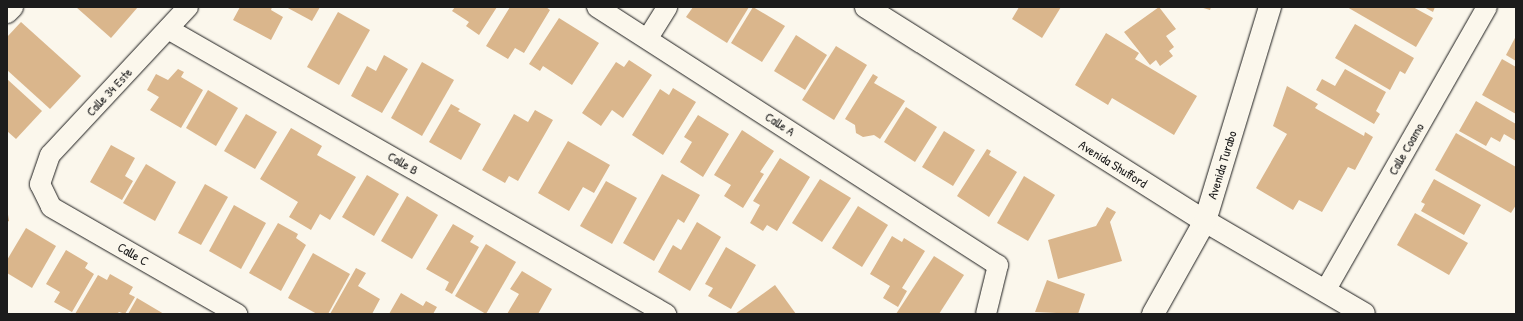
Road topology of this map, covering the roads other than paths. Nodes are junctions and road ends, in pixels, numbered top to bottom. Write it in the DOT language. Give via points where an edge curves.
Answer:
graph roads {
  1 [pos="12,7"];
  2 [pos="188,7"];
  3 [pos="597,7"];
  4 [pos="667,7"];
  5 [pos="866,7"];
  6 [pos="1270,7"];
  7 [pos="1487,7"];
  8 [pos="7,12"];
  9 [pos="168,29"];
  10 [pos="648,38"];
  11 [pos="40,184"];
  12 [pos="1205,221"];
  13 [pos="1325,291"];
  14 [pos="237,314"];
  15 [pos="666,314"];
  16 [pos="986,314"];
  17 [pos="1153,314"];
  18 [pos="1364,314"];
  1 -- 8 [label="street"];
  2 -- 9 [label="street, Calle 34 Este"];
  3 -- 10 [label="street, Calle A"];
  4 -- 10 [label="street"];
  5 -- 12 [label="street, Avenida Shufford"];
  6 -- 12 [label="street, Avenida Turabo"];
  7 -- 13 [label="street, Calle Coamo"];
  9 -- 11 [label="street, Calle 34 Este" via="50,155"];
  9 -- 15 [label="street, Calle B"];
  10 -- 16 [label="street, Calle A" via="998,265"];
  11 -- 14 [label="street, Calle C" via="51,207"];
  12 -- 13 [label="street, Avenida Shufford"];
  12 -- 17 [label="street, Avenida Turabo"];
  13 -- 18 [label="street, Avenida Shufford"];
}
